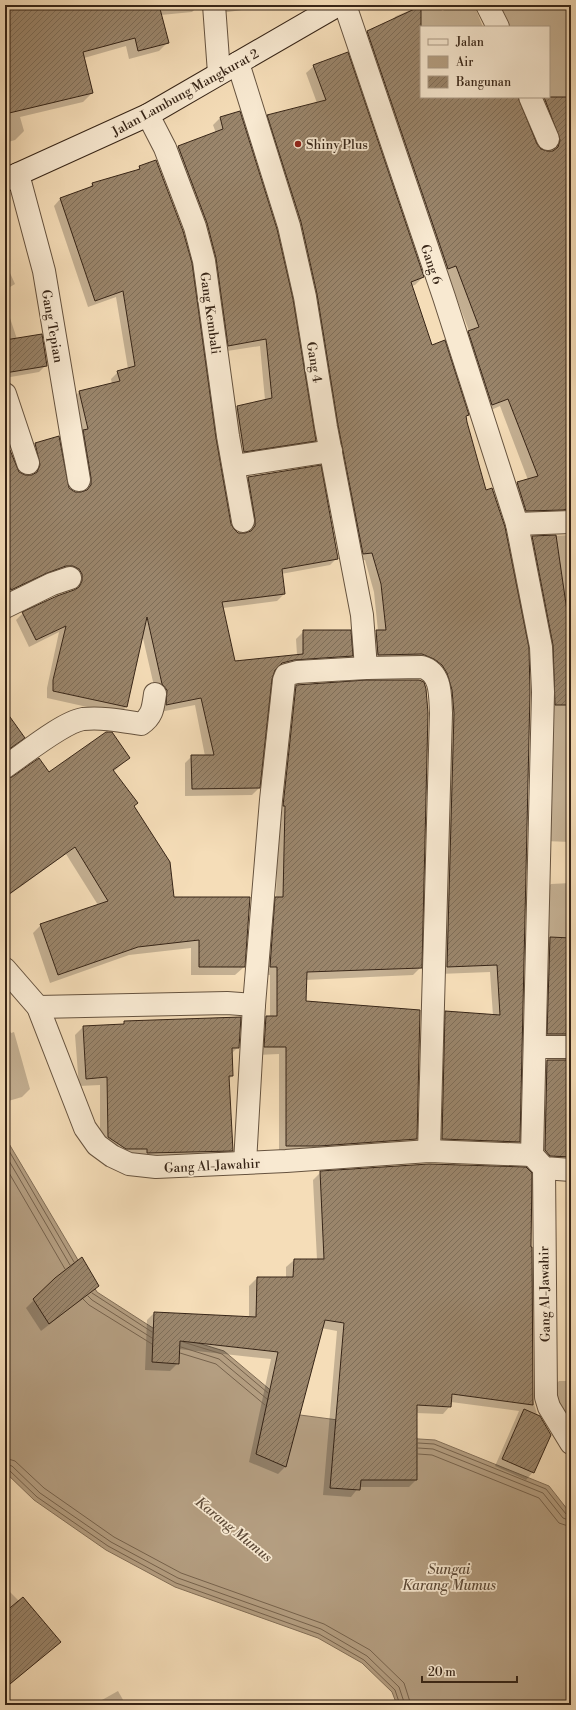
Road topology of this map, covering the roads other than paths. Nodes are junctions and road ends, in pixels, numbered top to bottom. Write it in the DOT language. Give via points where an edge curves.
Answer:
graph roads {
  1 [pos="214,5"];
  2 [pos="338,5"];
  3 [pos="345,5"];
  4 [pos="487,5"];
  5 [pos="498,26"];
  6 [pos="238,63"];
  7 [pos="219,73"];
  8 [pos="530,98"];
  9 [pos="148,115"];
  10 [pos="548,139"];
  11 [pos="12,177"];
  12 [pos="5,394"];
  13 [pos="331,450"];
  14 [pos="28,463"];
  15 [pos="234,466"];
  16 [pos="79,480"];
  17 [pos="243,520"];
  18 [pos="571,522"];
  19 [pos="517,524"];
  20 [pos="70,578"];
  21 [pos="5,607"];
  22 [pos="366,668"];
  23 [pos="155,694"];
  24 [pos="5,767"];
  25 [pos="5,969"];
  26 [pos="254,1005"];
  27 [pos="38,1007"];
  28 [pos="535,1047"];
  29 [pos="571,1048"];
  30 [pos="429,1151"];
  31 [pos="538,1162"];
  32 [pos="245,1163"];
  33 [pos="571,1170"];
  34 [pos="563,1420"];
  35 [pos="571,1443"];
  1 -- 7 [label="street"];
  2 -- 6 [label="street, Jalan Lambung Mangkurat 2"];
  3 -- 19 [label="street, Gang 6" via="444,297"];
  4 -- 5 [label="street"];
  6 -- 7 [label="street, Jalan Lambung Mangkurat 2"];
  6 -- 13 [label="street, Gang 4" via="289,226 305,297"];
  7 -- 9 [label="street, Jalan Lambung Mangkurat 2"];
  8 -- 10 [label="street"];
  9 -- 11 [label="street, Jalan Lambung Mangkurat 2"];
  9 -- 15 [label="street, Gang Kembali" via="168,155 204,261"];
  11 -- 16 [label="street, Gang Tepian" via="44,271"];
  12 -- 14 [label="street"];
  13 -- 15 [label="street"];
  13 -- 22 [label="street, Gang 4" via="362,615"];
  15 -- 17 [label="street, Gang Kembali"];
  18 -- 19 [label="street"];
  19 -- 28 [label="street, Gang 6" via="541,647 543,692"];
  20 -- 21 [label="street"];
  22 -- 26 [label="street" via="297,672 286,675 284,680"];
  22 -- 30 [label="street" via="422,667 434,673 439,688 441,713"];
  23 -- 24 [label="street" via="153,712 141,724 107,719 81,719 65,726"];
  25 -- 27 [label="street, Gang Al-Jawahir"];
  26 -- 27 [label="street" via="227,1002"];
  26 -- 32 [label="street"];
  27 -- 32 [label="street, Gang Al-Jawahir" via="85,1128 97,1145 129,1164 156,1167"];
  28 -- 29 [label="street"];
  28 -- 31 [label="street, Gang 6"];
  30 -- 31 [label="street, Gang Al-Jawahir"];
  30 -- 32 [label="street, Gang Al-Jawahir"];
  31 -- 33 [label="street"];
  31 -- 34 [label="street, Gang Al-Jawahir" via="546,1397 549,1407"];
  34 -- 35 [label="street, Gang Al-Jawahir"];
}
